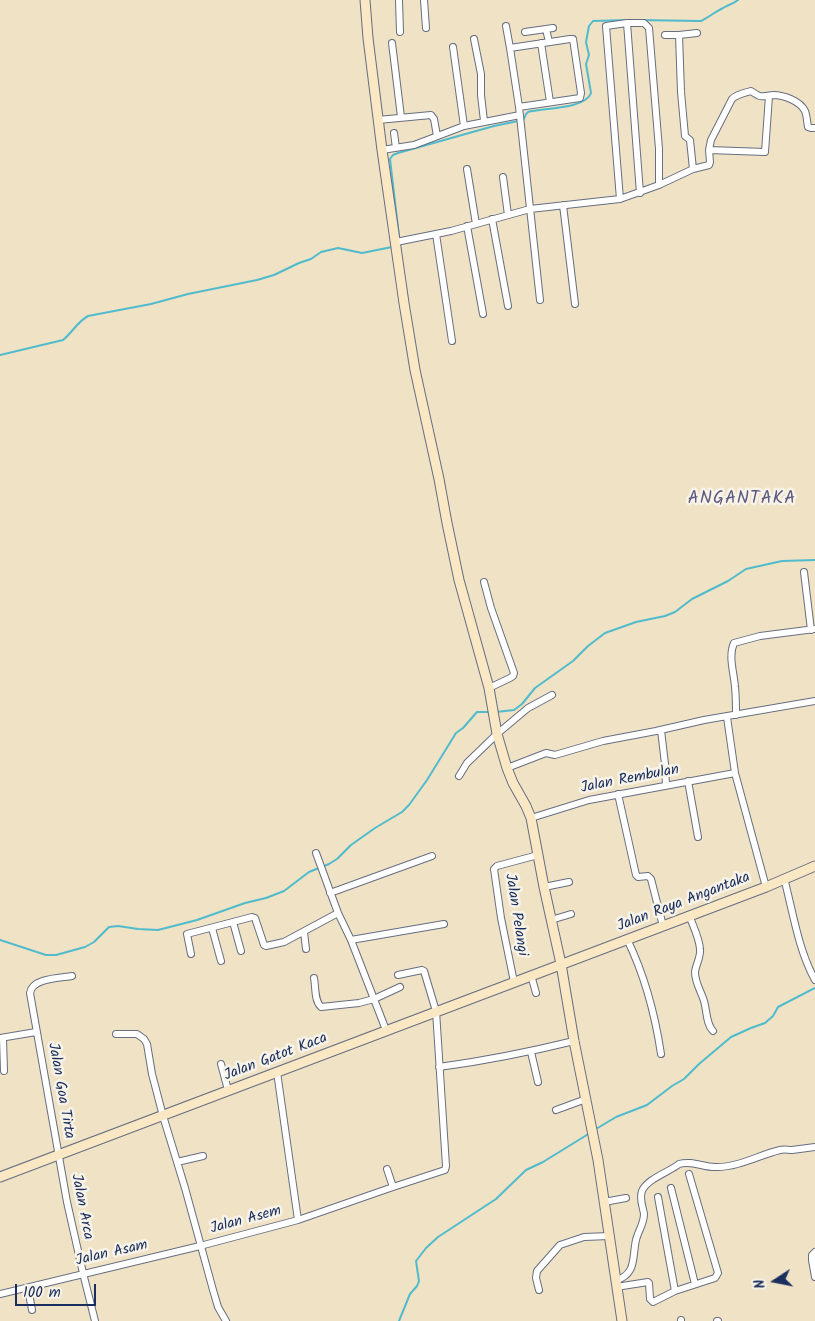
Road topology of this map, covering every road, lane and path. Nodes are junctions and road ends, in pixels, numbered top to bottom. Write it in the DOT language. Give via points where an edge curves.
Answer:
graph roads {
  1 [pos="364,0"];
  2 [pos="400,0"];
  3 [pos="424,0"];
  4 [pos="627,23"];
  5 [pos="506,26"];
  6 [pos="426,28"];
  7 [pos="400,32"];
  8 [pos="525,32"];
  9 [pos="697,33"];
  10 [pos="665,35"];
  11 [pos="679,35"];
  12 [pos="474,39"];
  13 [pos="549,42"];
  14 [pos="392,43"];
  15 [pos="541,43"];
  16 [pos="453,47"];
  17 [pos="510,48"];
  18 [pos="768,96"];
  19 [pos="550,102"];
  20 [pos="519,107"];
  21 [pos="520,115"];
  22 [pos="401,117"];
  23 [pos="378,120"];
  24 [pos="484,121"];
  25 [pos="464,126"];
  26 [pos="815,128"];
  27 [pos="394,133"];
  28 [pos="437,136"];
  29 [pos="396,148"];
  30 [pos="382,150"];
  31 [pos="709,150"];
  32 [pos="467,169"];
  33 [pos="693,169"];
  34 [pos="503,177"];
  35 [pos="659,185"];
  36 [pos="640,193"];
  37 [pos="620,199"];
  38 [pos="563,206"];
  39 [pos="530,209"];
  40 [pos="508,215"];
  41 [pos="492,219"];
  42 [pos="476,224"];
  43 [pos="467,226"];
  44 [pos="436,234"];
  45 [pos="396,242"];
  46 [pos="540,300"];
  47 [pos="576,304"];
  48 [pos="508,306"];
  49 [pos="483,314"];
  50 [pos="452,341"];
  51 [pos="804,572"];
  52 [pos="484,582"];
  53 [pos="813,630"];
  54 [pos="489,688"];
  55 [pos="552,695"];
  56 [pos="815,702"];
  57 [pos="736,715"];
  58 [pos="727,716"];
  59 [pos="660,730"];
  60 [pos="497,734"];
  61 [pos="507,768"];
  62 [pos="735,773"];
  63 [pos="459,776"];
  64 [pos="688,781"];
  65 [pos="666,785"];
  66 [pos="618,794"];
  67 [pos="531,818"];
  68 [pos="698,837"];
  69 [pos="316,853"];
  70 [pos="538,855"];
  71 [pos="432,856"];
  72 [pos="815,866"];
  73 [pos="784,878"];
  74 [pos="569,882"];
  75 [pos="544,887"];
  76 [pos="766,887"];
  77 [pos="330,894"];
  78 [pos="338,913"];
  79 [pos="571,914"];
  80 [pos="689,915"];
  81 [pos="551,920"];
  82 [pos="233,922"];
  83 [pos="444,924"];
  84 [pos="663,926"];
  85 [pos="212,928"];
  86 [pos="304,932"];
  87 [pos="627,939"];
  88 [pos="351,940"];
  89 [pos="306,949"];
  90 [pos="242,951"];
  91 [pos="191,954"];
  92 [pos="220,961"];
  93 [pos="561,964"];
  94 [pos="398,975"];
  95 [pos="531,975"];
  96 [pos="72,976"];
  97 [pos="314,978"];
  98 [pos="815,980"];
  99 [pos="514,982"];
  100 [pos="400,987"];
  101 [pos="536,993"];
  102 [pos="374,999"];
  103 [pos="436,1011"];
  104 [pos="386,1030"];
  105 [pos="713,1031"];
  106 [pos="36,1032"];
  107 [pos="116,1034"];
  108 [pos="2,1038"];
  109 [pos="574,1041"];
  110 [pos="531,1052"];
  111 [pos="661,1054"];
  112 [pos="221,1064"];
  113 [pos="439,1067"];
  114 [pos="4,1071"];
  115 [pos="277,1072"];
  116 [pos="538,1082"];
  117 [pos="228,1090"];
  118 [pos="586,1098"];
  119 [pos="556,1110"];
  120 [pos="162,1116"];
  121 [pos="815,1147"];
  122 [pos="59,1155"];
  123 [pos="203,1156"];
  124 [pos="177,1162"];
  125 [pos="387,1170"];
  126 [pos="689,1174"];
  127 [pos="0,1177"];
  128 [pos="393,1187"];
  129 [pos="671,1188"];
  130 [pos="658,1197"];
  131 [pos="626,1198"];
  132 [pos="604,1202"];
  133 [pos="298,1220"];
  134 [pos="609,1236"];
  135 [pos="200,1246"];
  136 [pos="815,1252"];
  137 [pos="83,1273"];
  138 [pos="815,1277"];
  139 [pos="615,1284"];
  140 [pos="695,1284"];
  141 [pos="28,1288"];
  142 [pos="539,1290"];
  143 [pos="675,1291"];
  144 [pos="0,1294"];
  145 [pos="32,1310"];
  146 [pos="96,1321"];
  147 [pos="226,1321"];
  148 [pos="622,1321"];
  1 -- 23 [label="main road"];
  2 -- 7 [label="street"];
  3 -- 6 [label="street"];
  4 -- 35 [label="street" via="644,23 649,28"];
  4 -- 36 [label="street"];
  4 -- 37 [label="street" via="606,27"];
  5 -- 17 [label="street"];
  8 -- 13 [label="street" via="549,28"];
  9 -- 11 [label="street"];
  10 -- 11 [label="street"];
  11 -- 33 [label="street" via="681,92"];
  12 -- 24 [label="street" via="482,74"];
  13 -- 15 [label="street"];
  13 -- 19 [label="street" via="572,40 581,93 578,99"];
  14 -- 22 [label="street"];
  15 -- 17 [label="street"];
  15 -- 19 [label="street"];
  16 -- 25 [label="street"];
  17 -- 20 [label="street"];
  18 -- 26 [label="street" via="786,97 802,106 808,127"];
  18 -- 31 [label="street" via="759,96 751,91 734,96"];
  18 -- 31 [label="street" via="765,152"];
  19 -- 20 [label="street"];
  20 -- 21 [label="street"];
  21 -- 24 [label="street"];
  21 -- 39 [label="street"];
  22 -- 23 [label="street"];
  22 -- 28 [label="street" via="432,115"];
  23 -- 30 [label="main road"];
  24 -- 25 [label="street"];
  25 -- 28 [label="street"];
  27 -- 29 [label="street"];
  28 -- 29 [label="street"];
  29 -- 30 [label="street"];
  30 -- 45 [label="main road"];
  31 -- 33 [label="street" via="710,164"];
  32 -- 42 [label="street"];
  33 -- 35 [label="street"];
  34 -- 40 [label="street"];
  35 -- 36 [label="street"];
  36 -- 37 [label="street"];
  37 -- 38 [label="street"];
  38 -- 39 [label="street"];
  38 -- 47 [label="street"];
  39 -- 40 [label="street"];
  39 -- 46 [label="street"];
  40 -- 41 [label="street"];
  41 -- 42 [label="street"];
  41 -- 48 [label="street"];
  42 -- 43 [label="street"];
  43 -- 44 [label="street"];
  43 -- 49 [label="street"];
  44 -- 45 [label="street"];
  44 -- 50 [label="street"];
  45 -- 54 [label="main road" via="415,370 459,580"];
  51 -- 53 [label="street"];
  52 -- 54 [label="street" via="514,673"];
  53 -- 57 [label="street" via="760,636 732,645"];
  54 -- 60 [label="main road"];
  55 -- 60 [label="street" via="528,708"];
  56 -- 57 [label="street"];
  57 -- 58 [label="street"];
  58 -- 59 [label="street"];
  58 -- 62 [label="street"];
  59 -- 61 [label="street" via="603,740 555,755 546,753"];
  59 -- 65 [label="street"];
  60 -- 61 [label="main road"];
  60 -- 63 [label="street" via="467,763"];
  61 -- 67 [label="main road"];
  62 -- 64 [label="street, Jalan Rembulan"];
  62 -- 76 [label="street"];
  64 -- 65 [label="street, Jalan Rembulan"];
  64 -- 68 [label="street"];
  65 -- 66 [label="street, Jalan Rembulan"];
  66 -- 67 [label="street, Jalan Rembulan"];
  66 -- 84 [label="street" via="636,876 650,879"];
  67 -- 70 [label="main road"];
  69 -- 77 [label="street"];
  70 -- 75 [label="main road"];
  70 -- 99 [label="street, Jalan Pelangi" via="494,869"];
  71 -- 77 [label="street"];
  72 -- 73 [label="main road, Jalan Raya Angantaka"];
  73 -- 76 [label="main road, Jalan Raya Angantaka"];
  73 -- 98 [label="street" via="796,928"];
  74 -- 75 [label="street"];
  75 -- 81 [label="main road"];
  76 -- 80 [label="main road, Jalan Raya Angantaka"];
  77 -- 78 [label="street"];
  78 -- 86 [label="street"];
  78 -- 88 [label="street"];
  79 -- 81 [label="street"];
  80 -- 84 [label="main road, Jalan Raya Angantaka"];
  80 -- 105 [label="street" via="700,946 696,979"];
  81 -- 93 [label="main road"];
  82 -- 85 [label="street"];
  82 -- 86 [label="street" via="253,917 266,946"];
  82 -- 90 [label="street"];
  83 -- 88 [label="street"];
  84 -- 87 [label="main road, Jalan Raya Angantaka"];
  85 -- 91 [label="street" via="187,934"];
  85 -- 92 [label="street"];
  86 -- 89 [label="street"];
  87 -- 93 [label="main road, Jalan Raya Angantaka"];
  87 -- 111 [label="street" via="648,992"];
  88 -- 102 [label="street"];
  93 -- 95 [label="main road, Jalan Gatot Kaca"];
  93 -- 109 [label="main road"];
  94 -- 103 [label="street" via="424,971"];
  95 -- 99 [label="main road, Jalan Gatot Kaca"];
  95 -- 101 [label="street"];
  96 -- 106 [label="street, Jalan Goa Tirta" via="42,981 30,988"];
  97 -- 102 [label="street" via="316,999 321,1007 352,1005"];
  99 -- 103 [label="main road, Jalan Gatot Kaca"];
  100 -- 102 [label="street"];
  102 -- 104 [label="street"];
  103 -- 104 [label="main road, Jalan Gatot Kaca"];
  103 -- 113 [label="street"];
  104 -- 115 [label="main road, Jalan Gatot Kaca"];
  106 -- 108 [label="street"];
  106 -- 122 [label="street, Jalan Goa Tirta"];
  107 -- 120 [label="street" via="135,1033 146,1041"];
  108 -- 114 [label="street"];
  109 -- 110 [label="street"];
  109 -- 118 [label="main road"];
  110 -- 113 [label="street"];
  110 -- 116 [label="street"];
  112 -- 117 [label="street"];
  113 -- 128 [label="street, Jalan Asem" via="446,1170"];
  115 -- 117 [label="main road, Jalan Gatot Kaca"];
  115 -- 133 [label="street"];
  117 -- 120 [label="main road, Jalan Gatot Kaca"];
  118 -- 119 [label="street"];
  118 -- 132 [label="main road"];
  120 -- 122 [label="main road, Jalan Gatot Kaca"];
  120 -- 124 [label="street"];
  121 -- 139 [label="street" via="781,1149 717,1168 695,1163 679,1164 653,1180 642,1192 642,1227 630,1272"];
  122 -- 127 [label="main road, Jalan Gatot Kaca"];
  122 -- 137 [label="street, Jalan Arca"];
  123 -- 124 [label="street"];
  124 -- 135 [label="street"];
  125 -- 128 [label="street"];
  126 -- 140 [label="street" via="718,1271 717,1277"];
  128 -- 133 [label="street, Jalan Asem"];
  129 -- 140 [label="street"];
  130 -- 143 [label="street"];
  131 -- 132 [label="street"];
  132 -- 134 [label="main road"];
  133 -- 135 [label="street, Jalan Asem"];
  134 -- 139 [label="main road"];
  134 -- 142 [label="street" via="584,1237 560,1245 537,1271"];
  135 -- 137 [label="street, Jalan Asam"];
  135 -- 147 [label="street" via="215,1299"];
  136 -- 138 [label="street" via="812,1260"];
  137 -- 141 [label="street, Jalan Asam"];
  137 -- 146 [label="street, Jalan Arca"];
  139 -- 143 [label="street" via="648,1282 650,1299 654,1302"];
  139 -- 148 [label="main road"];
  140 -- 143 [label="street"];
  141 -- 144 [label="street, Jalan Asam"];
  141 -- 145 [label="street"];
}
